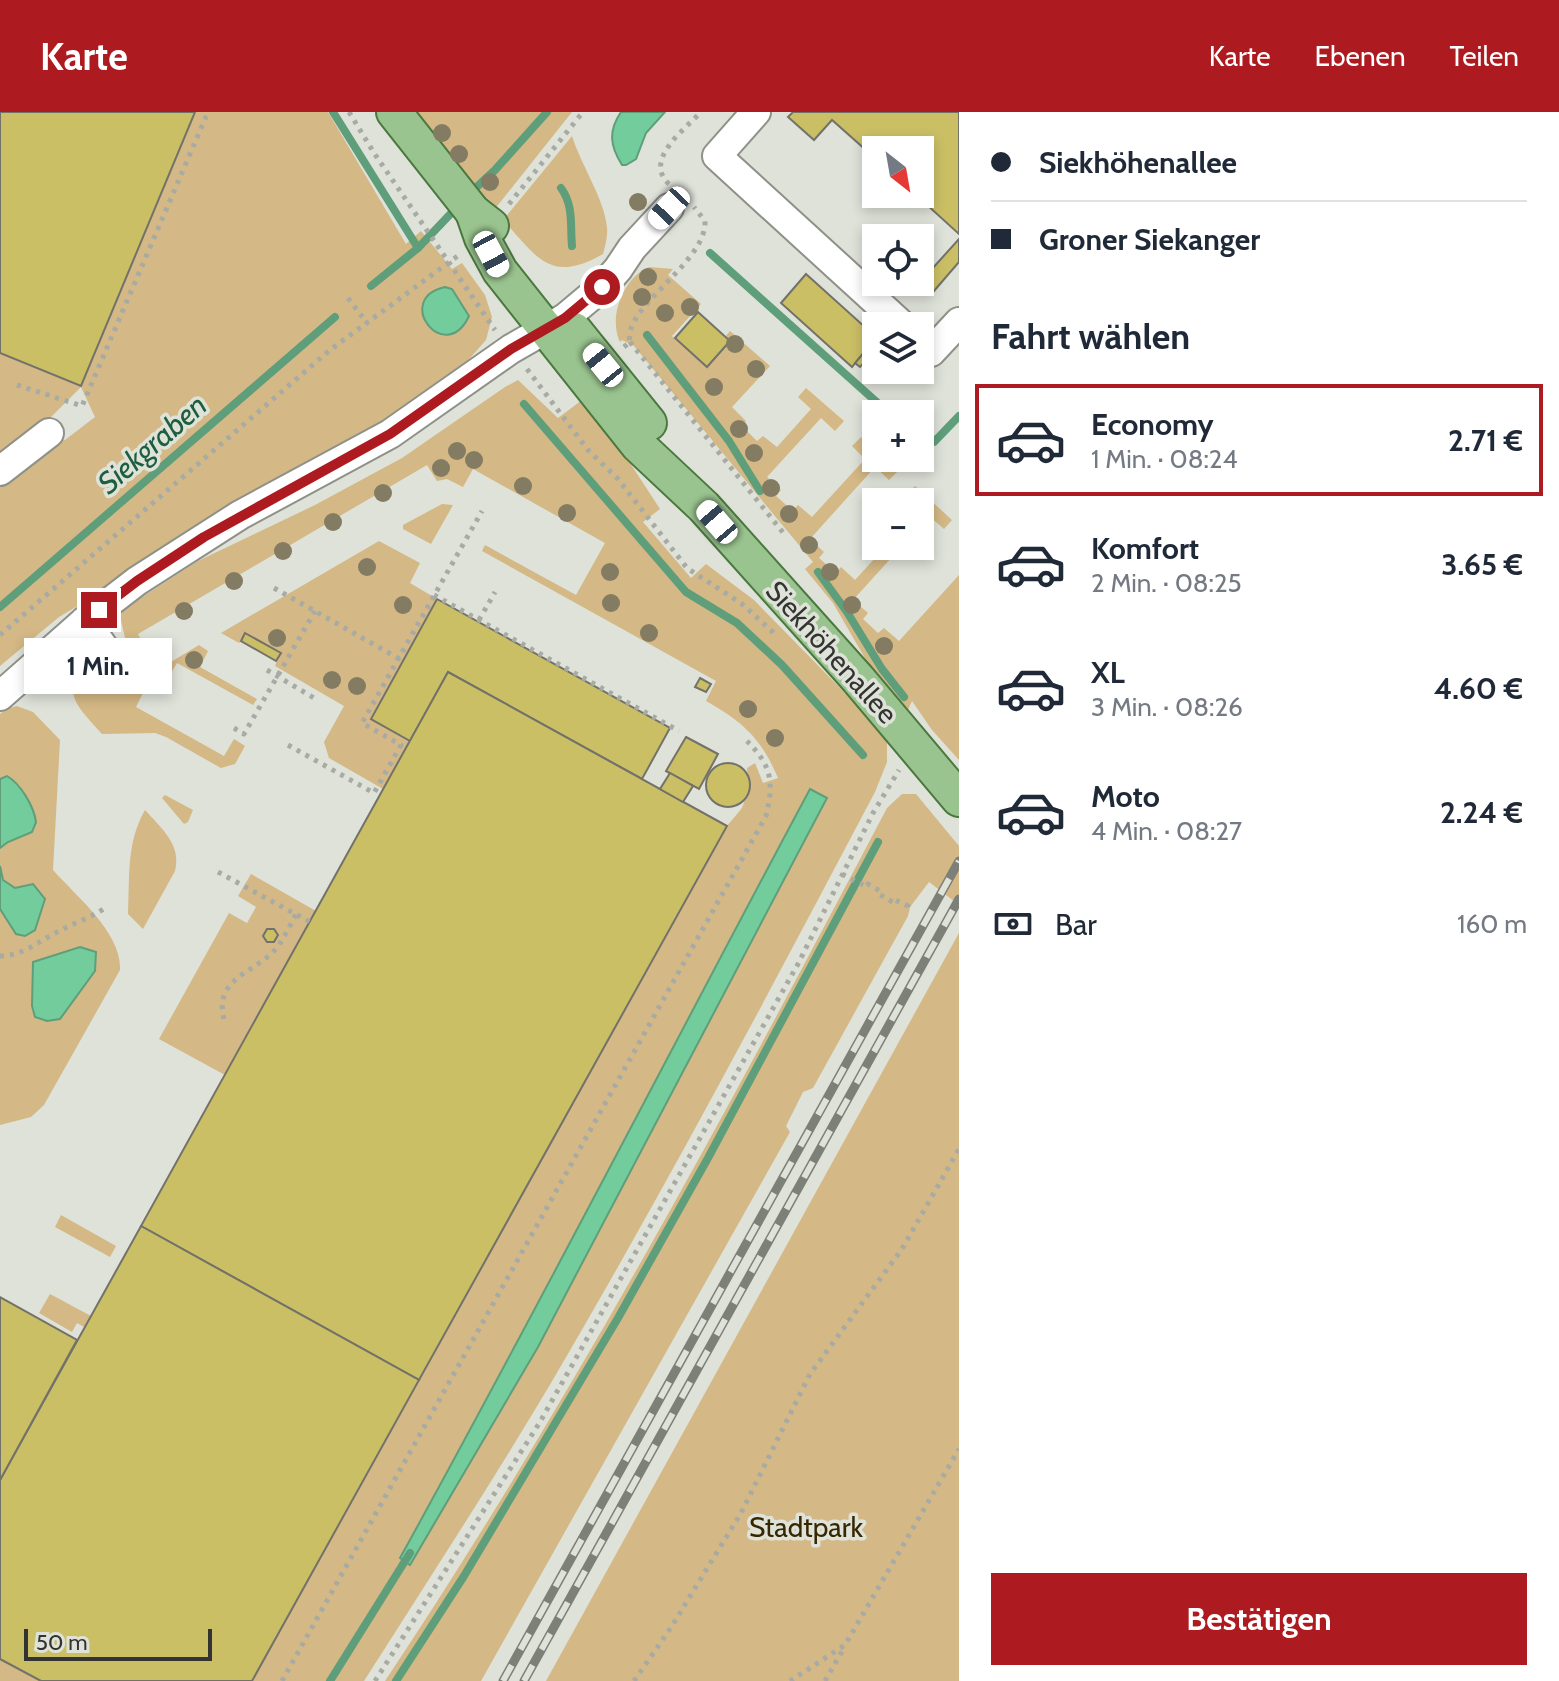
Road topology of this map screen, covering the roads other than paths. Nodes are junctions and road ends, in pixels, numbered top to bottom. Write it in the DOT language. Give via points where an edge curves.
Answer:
graph roads {
  1 [pos="394,112"];
  2 [pos="756,112"];
  3 [pos="677,200"];
  4 [pos="888,312"];
  5 [pos="959,322"];
  6 [pos="555,324"];
  7 [pos="934,349"];
  8 [pos="49,433"];
  9 [pos="0,471"];
  10 [pos="704,507"];
  11 [pos="85,621"];
  12 [pos="133,672"];
  13 [pos="0,696"];
  14 [pos="959,799"];
  1 -- 6 [label="main road, Siekhöhenallee" via="482,225 500,271"];
  2 -- 4 [label="street" via="717,156"];
  3 -- 6 [label="street" via="602,287"];
  5 -- 7 [label="street"];
  6 -- 10 [label="main road, Siekhöhenallee" via="638,445"];
  6 -- 10 [label="main road, Siekhöhenallee" via="603,365 659,434"];
  6 -- 11 [label="street" via="390,434 204,537"];
  8 -- 9 [label="street"];
  10 -- 14 [label="main road, Siekhöhenallee"];
  11 -- 12 [label="street" via="112,659"];
  11 -- 13 [label="street"];
}
